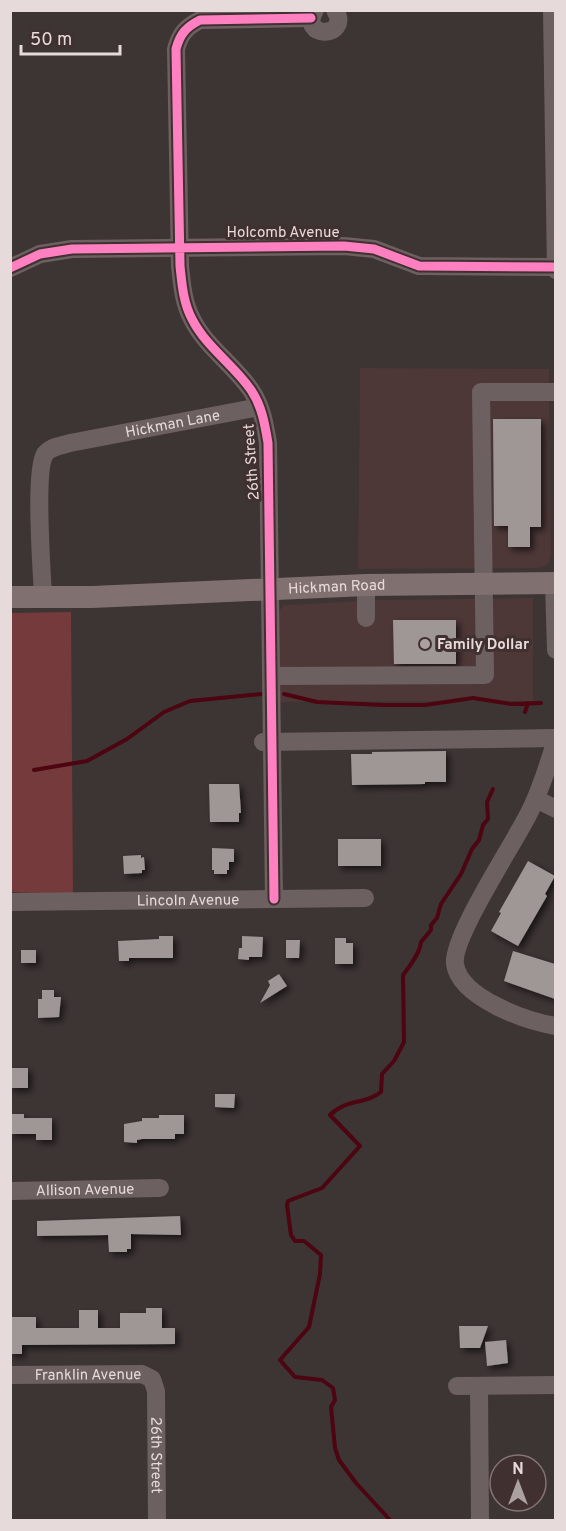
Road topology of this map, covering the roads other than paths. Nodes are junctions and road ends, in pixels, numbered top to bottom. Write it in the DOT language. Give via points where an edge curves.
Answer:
graph roads {
  1 [pos="335,10"];
  2 [pos="552,10"];
  3 [pos="313,14"];
  4 [pos="555,214"];
  5 [pos="179,247"];
  6 [pos="10,268"];
  7 [pos="555,269"];
  8 [pos="555,392"];
  9 [pos="260,407"];
  10 [pos="555,583"];
  11 [pos="484,584"];
  12 [pos="366,585"];
  13 [pos="271,589"];
  14 [pos="10,597"];
  15 [pos="43,597"];
  16 [pos="366,618"];
  17 [pos="555,650"];
  18 [pos="272,676"];
  19 [pos="555,739"];
  20 [pos="267,742"];
  21 [pos="536,799"];
  22 [pos="555,809"];
  23 [pos="365,898"];
  24 [pos="274,899"];
  25 [pos="10,902"];
  26 [pos="555,1026"];
  27 [pos="160,1188"];
  28 [pos="10,1191"];
  29 [pos="10,1375"];
  30 [pos="555,1385"];
  31 [pos="457,1386"];
  32 [pos="478,1386"];
  33 [pos="156,1390"];
  34 [pos="156,1521"];
  35 [pos="480,1521"];
  1 -- 3 [label="street" via="337,25 328,32 314,27"];
  2 -- 4 [label="street"];
  3 -- 5 [label="street, 26th Street" via="200,20 179,37"];
  4 -- 7 [label="street"];
  5 -- 6 [label="street, Holcomb Avenue" via="72,249 40,254"];
  5 -- 7 [label="street, Holcomb Avenue" via="344,246 374,249 419,266"];
  5 -- 9 [label="street, 26th Street" via="183,298 191,319 252,391"];
  8 -- 11 [label="street" via="481,393"];
  9 -- 13 [label="street, 26th Street" via="268,443"];
  9 -- 15 [label="street, Hickman Lane" via="51,448 41,468"];
  10 -- 11 [label="main road, Hickman Road"];
  10 -- 17 [label="street"];
  11 -- 12 [label="main road, Hickman Road"];
  11 -- 18 [label="street" via="485,675 314,669"];
  12 -- 13 [label="main road, Hickman Road"];
  12 -- 16 [label="street"];
  13 -- 15 [label="main road, Hickman Road"];
  13 -- 18 [label="street, 26th Street"];
  14 -- 15 [label="main road, Hickman Road"];
  18 -- 20 [label="street, 26th Street"];
  19 -- 20 [label="street"];
  19 -- 21 [label="street"];
  20 -- 24 [label="street, 26th Street" via="281,862"];
  21 -- 22 [label="street"];
  21 -- 26 [label="street" via="464,929 455,951 455,963 465,983 489,1002"];
  23 -- 24 [label="street, Lincoln Avenue"];
  24 -- 25 [label="street, Lincoln Avenue"];
  27 -- 28 [label="street, Allison Avenue"];
  29 -- 33 [label="street, Franklin Avenue" via="141,1374 152,1379"];
  30 -- 32 [label="street"];
  31 -- 32 [label="street"];
  32 -- 35 [label="street"];
  33 -- 34 [label="street, 26th Street"];
}
